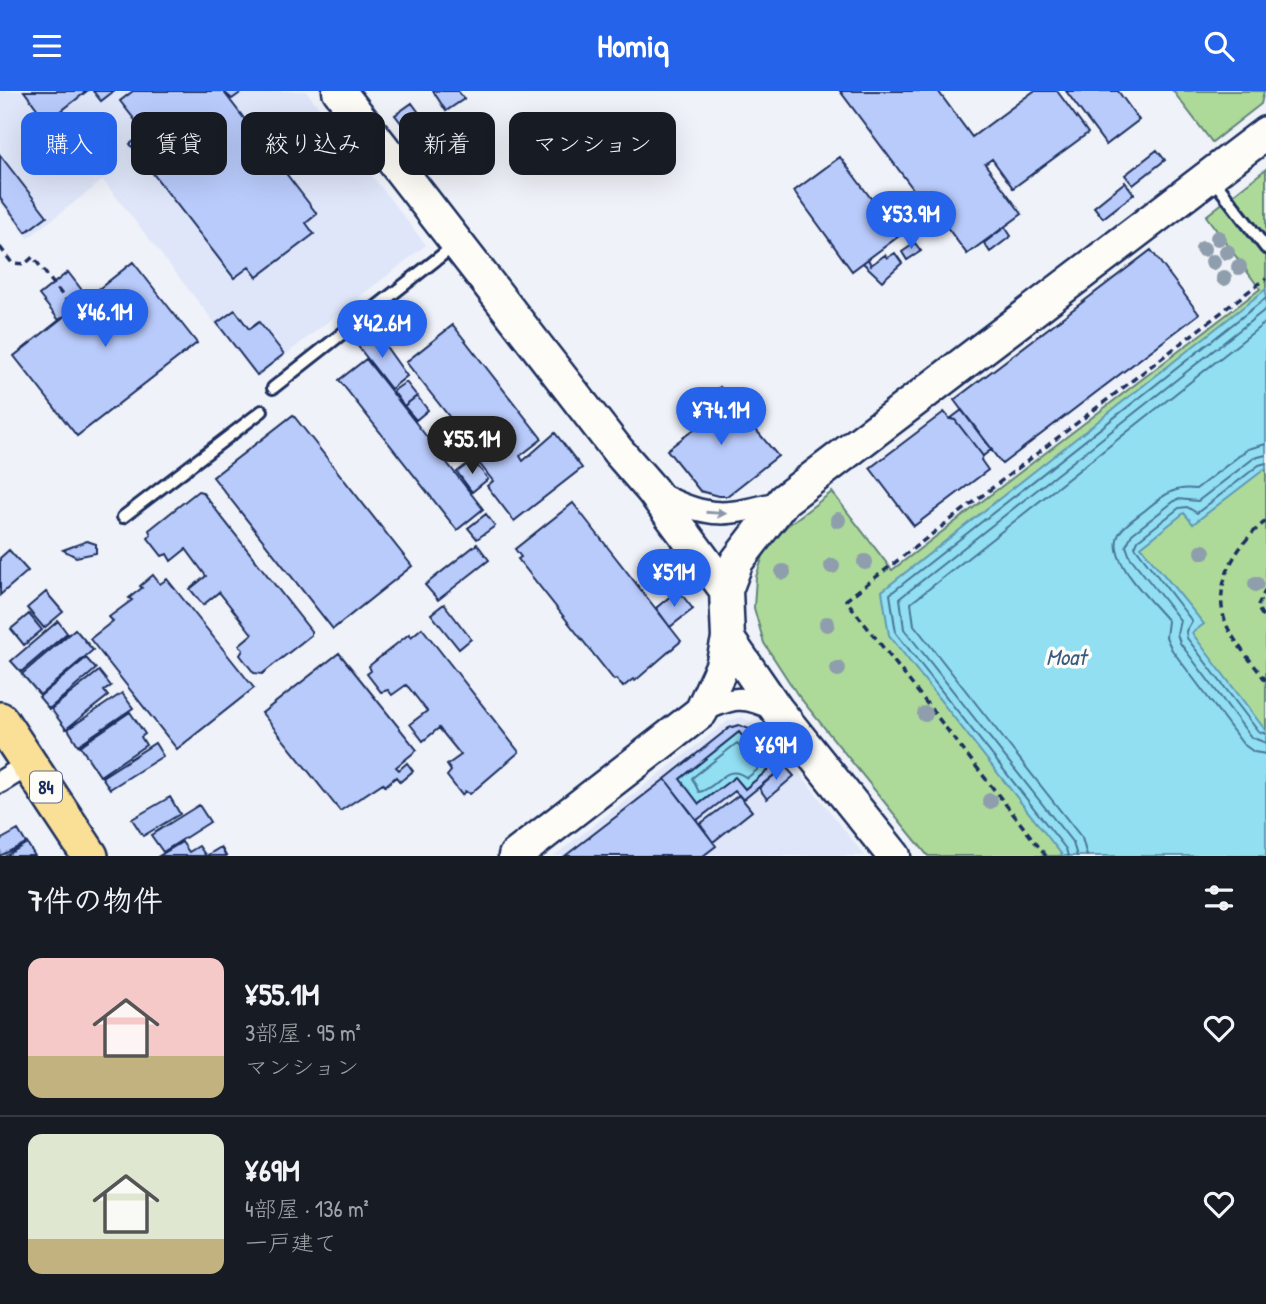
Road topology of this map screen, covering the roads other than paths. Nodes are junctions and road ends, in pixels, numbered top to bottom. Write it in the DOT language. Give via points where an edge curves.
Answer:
graph roads {
  1 [pos="339,91"];
  2 [pos="1266,133"];
  3 [pos="1211,175"];
  4 [pos="458,242"];
  5 [pos="1266,248"];
  6 [pos="273,388"];
  7 [pos="262,411"];
  8 [pos="652,490"];
  9 [pos="784,501"];
  10 [pos="124,517"];
  11 [pos="726,590"];
  12 [pos="728,639"];
  13 [pos="777,711"];
  14 [pos="701,712"];
  15 [pos="0,720"];
  16 [pos="31,763"];
  17 [pos="0,782"];
  18 [pos="90,856"];
  19 [pos="515,856"];
  20 [pos="894,856"];
  1 -- 4 [label="street"];
  2 -- 3 [label="street"];
  3 -- 5 [label="lane"];
  3 -- 9 [label="street"];
  4 -- 6 [label="lane"];
  4 -- 8 [label="street"];
  7 -- 10 [label="lane"];
  8 -- 9 [label="street, one-way" via="681,505 716,514 735,514"];
  8 -- 11 [label="street"];
  9 -- 11 [label="street" via="743,550"];
  11 -- 12 [label="street"];
  12 -- 13 [label="street"];
  12 -- 14 [label="street" via="722,666"];
  13 -- 14 [label="street" via="754,700 732,698"];
  13 -- 20 [label="street"];
  14 -- 19 [label="street"];
  15 -- 16 [label="main road, 84"];
  16 -- 17 [label="street"];
  16 -- 18 [label="main road, 84"];
}
